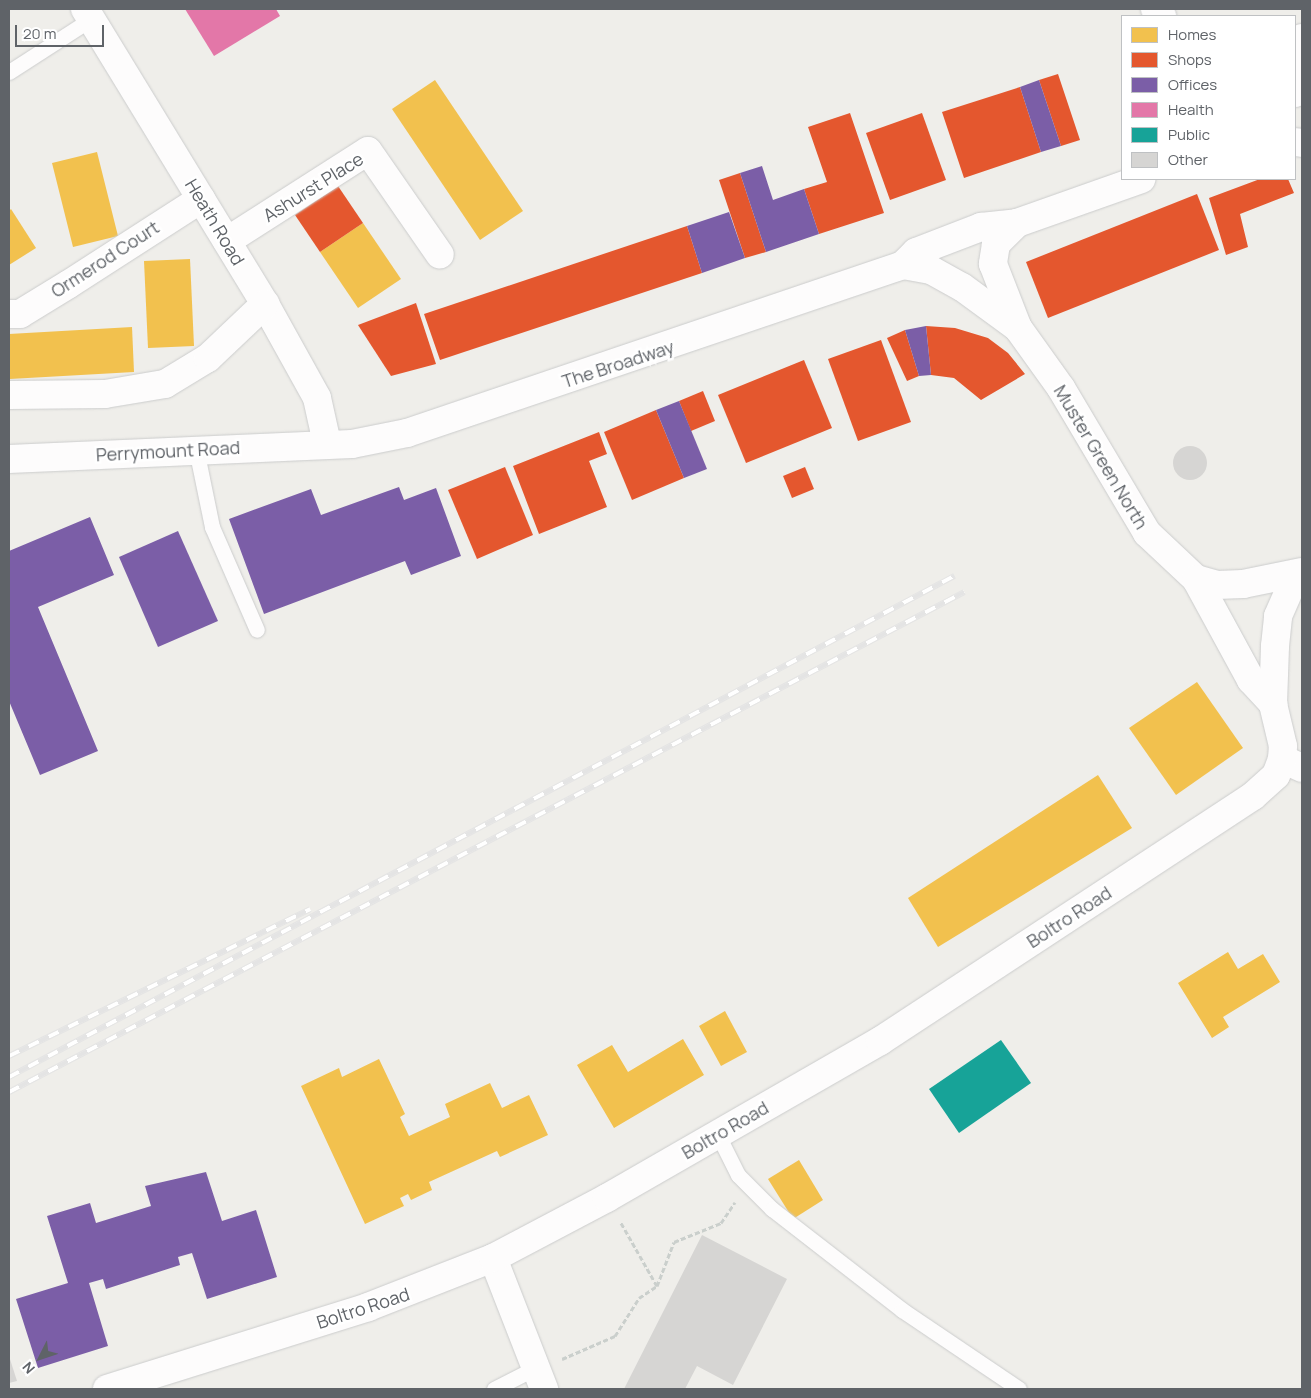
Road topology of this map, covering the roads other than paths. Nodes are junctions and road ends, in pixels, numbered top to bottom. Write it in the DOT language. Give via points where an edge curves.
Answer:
graph roads {
  1 [pos="88,14"];
  2 [pos="1302,38"];
  3 [pos="9,72"];
  4 [pos="1296,90"];
  5 [pos="1138,180"];
  6 [pos="201,199"];
  7 [pos="1017,223"];
  8 [pos="227,241"];
  9 [pos="440,255"];
  10 [pos="903,265"];
  11 [pos="265,304"];
  12 [pos="9,314"];
  13 [pos="1018,328"];
  14 [pos="9,396"];
  15 [pos="328,443"];
  16 [pos="196,449"];
  17 [pos="9,459"];
  18 [pos="1299,575"];
  19 [pos="1196,579"];
  20 [pos="257,630"];
  21 [pos="1273,704"];
  22 [pos="1292,763"];
  23 [pos="718,1135"];
  24 [pos="493,1258"];
  25 [pos="547,1372"];
  26 [pos="107,1389"];
  27 [pos="494,1389"];
  28 [pos="1019,1389"];
  1 -- 3 [label="lane"];
  1 -- 6 [label="street, Heath Road"];
  2 -- 4 [label="street" via="1302,72"];
  5 -- 7 [label="street, The Broadway"];
  6 -- 8 [label="street, Heath Road"];
  6 -- 12 [label="street, Ormerod Court" via="20,314"];
  7 -- 10 [label="street, The Broadway" via="981,226 916,252"];
  7 -- 13 [label="street, The Broadway" via="996,244 993,264"];
  8 -- 9 [label="street, Ashurst Place" via="368,151"];
  8 -- 11 [label="street, Heath Road"];
  10 -- 13 [label="street" via="946,278"];
  10 -- 15 [label="street, The Broadway" via="407,433 352,444"];
  11 -- 14 [label="street" via="208,358 165,384 105,394"];
  11 -- 15 [label="street, Heath Road" via="317,398"];
  13 -- 19 [label="street, Muster Green North" via="1066,396 1147,533"];
  15 -- 16 [label="street, Perrymount Road"];
  16 -- 17 [label="street, Perrymount Road"];
  16 -- 20 [label="lane" via="212,527"];
  18 -- 19 [label="street" via="1217,585"];
  18 -- 21 [label="street, Muster Green North" via="1278,616"];
  19 -- 21 [label="street, Muster Green North" via="1251,680"];
  21 -- 22 [label="street, Muster Green North" via="1283,746"];
  22 -- 23 [label="street, Boltro Road" via="1244,802 880,1041"];
  23 -- 24 [label="street, Boltro Road"];
  23 -- 28 [label="lane" via="746,1185 882,1296"];
  24 -- 25 [label="street"];
  24 -- 26 [label="street, Boltro Road" via="368,1307"];
  25 -- 27 [label="lane"];
}
